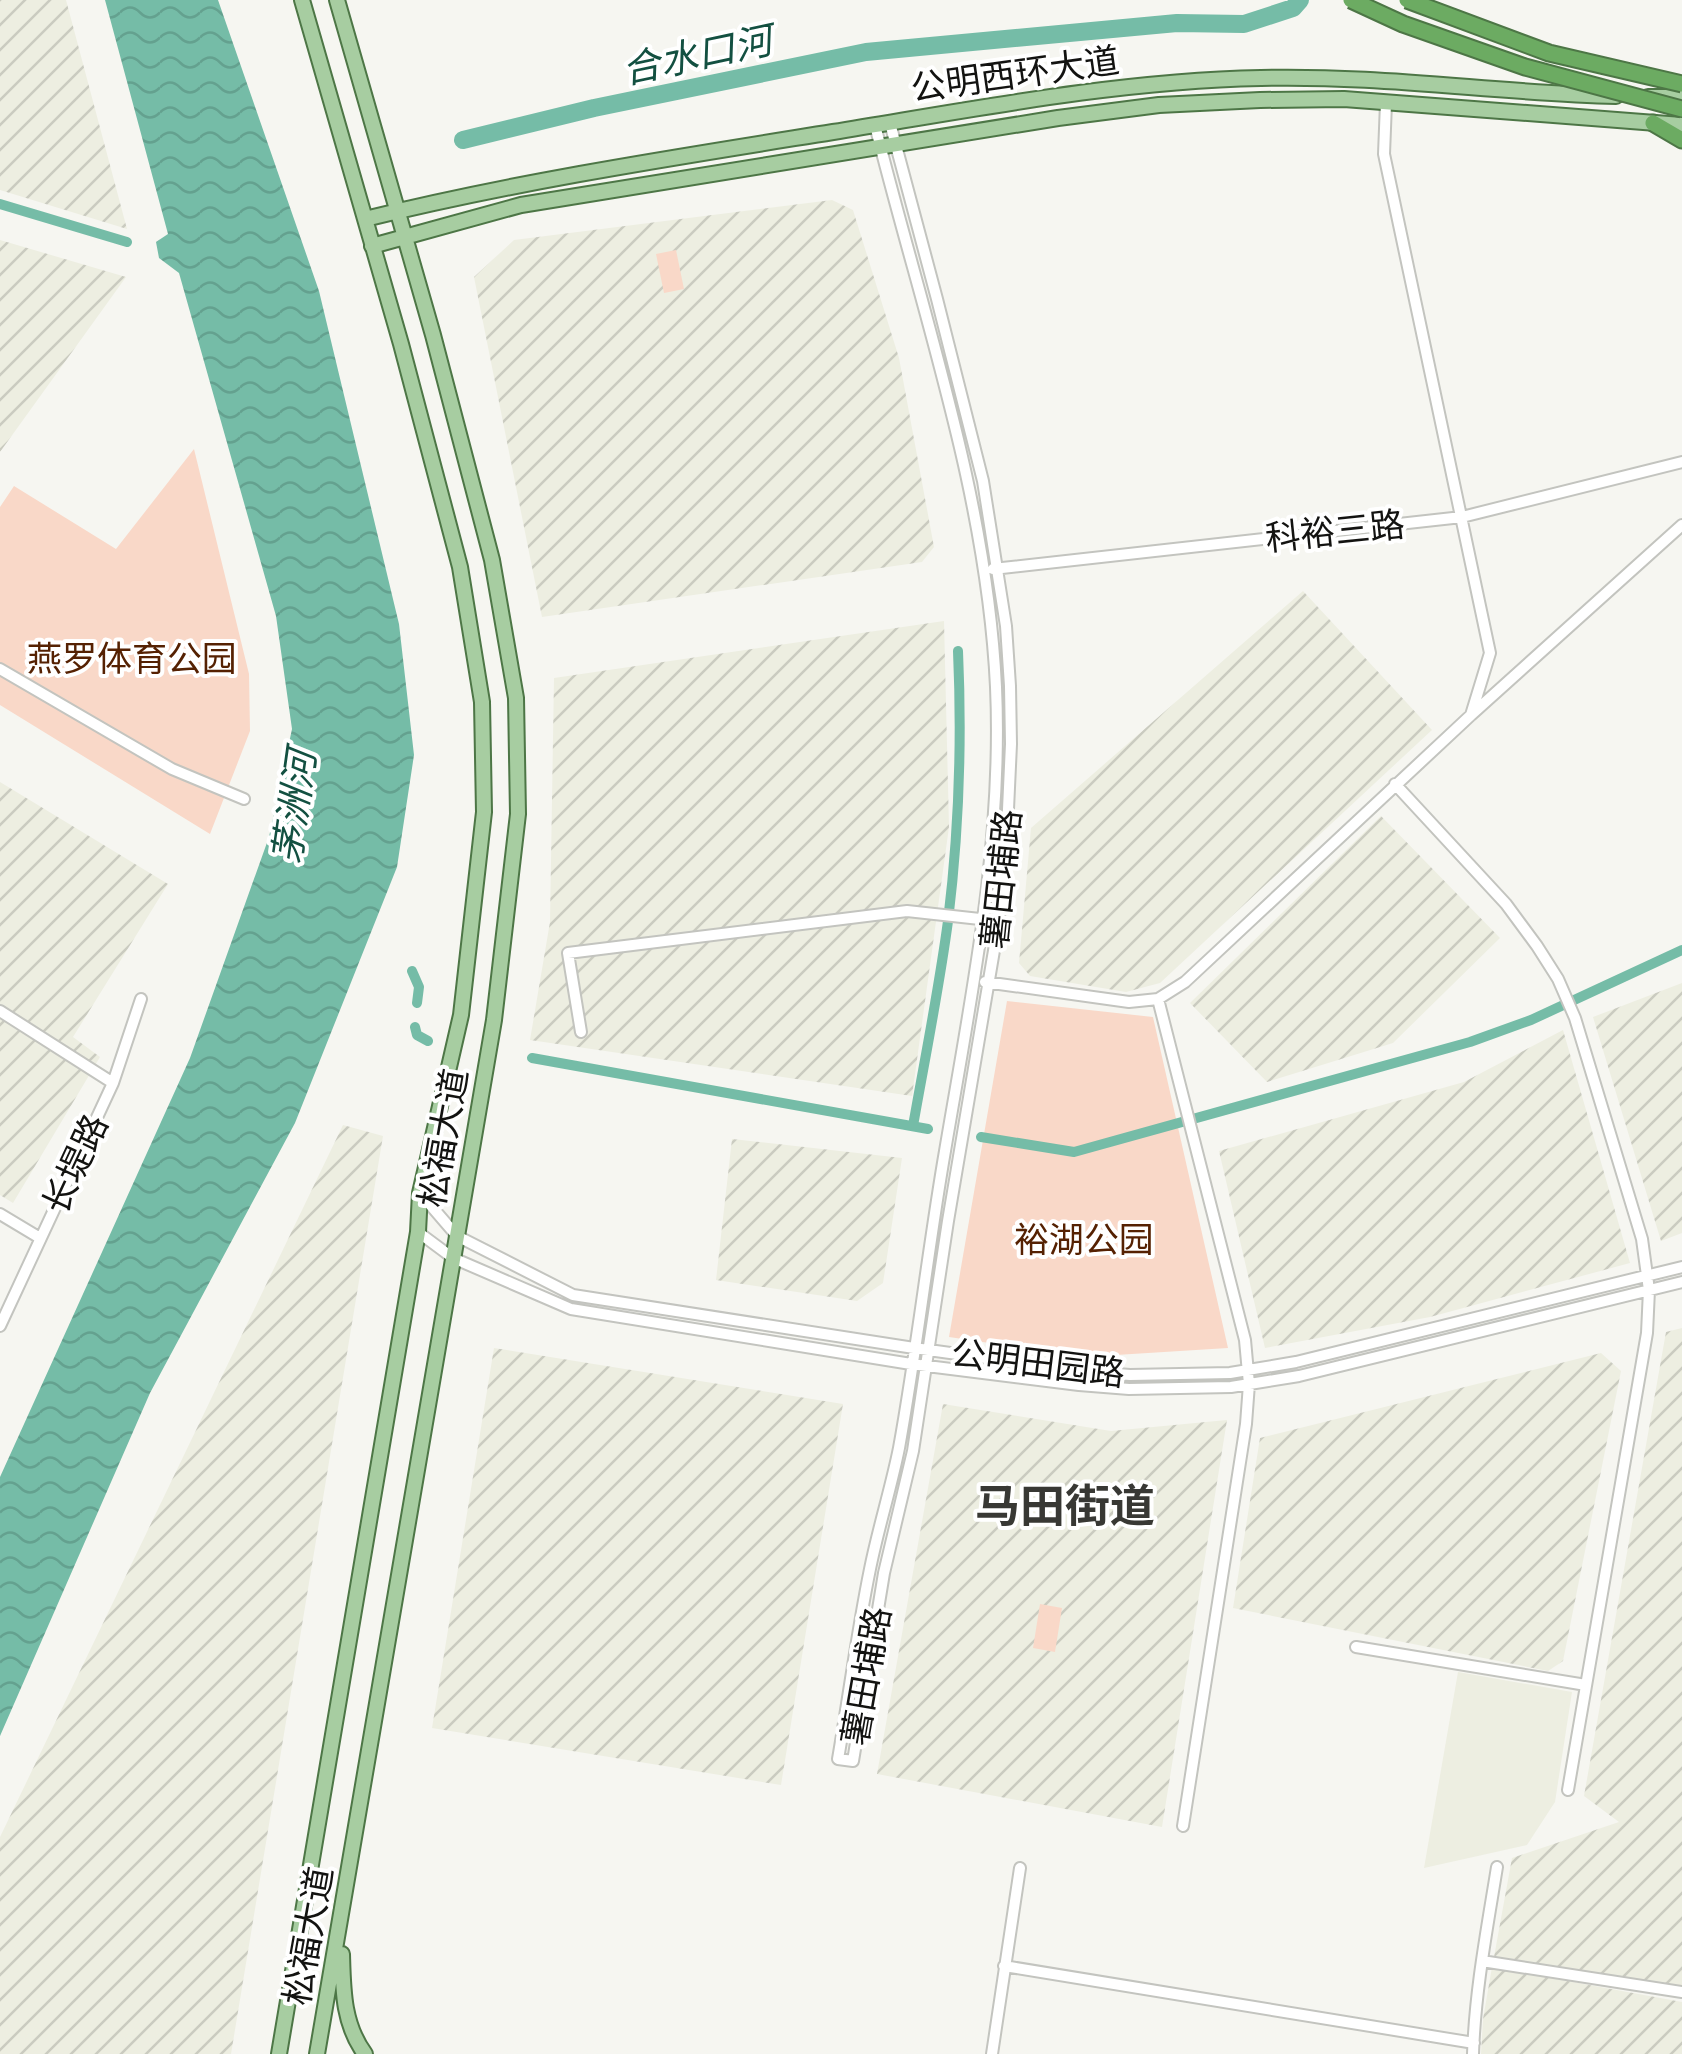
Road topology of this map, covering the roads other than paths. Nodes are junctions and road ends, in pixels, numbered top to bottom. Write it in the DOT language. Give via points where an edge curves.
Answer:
graph roads {
  1 [pos="302,0"];
  2 [pos="337,0"];
  3 [pos="346,0"];
  4 [pos="1351,0"];
  5 [pos="1406,0"];
  6 [pos="351,49"];
  7 [pos="1682,81"];
  8 [pos="1674,97"];
  9 [pos="1386,102"];
  10 [pos="1682,110"];
  11 [pos="1653,123"];
  12 [pos="882,124"];
  13 [pos="1682,125"];
  14 [pos="1682,140"];
  15 [pos="888,146"];
  16 [pos="397,210"];
  17 [pos="364,218"];
  18 [pos="404,235"];
  19 [pos="372,246"];
  20 [pos="1682,462"];
  21 [pos="1460,517"];
  22 [pos="1682,525"];
  23 [pos="997,568"];
  24 [pos="982,571"];
  25 [pos="0,669"];
  26 [pos="1471,715"];
  27 [pos="1395,784"];
  28 [pos="244,799"];
  29 [pos="984,919"];
  30 [pos="999,921"];
  31 [pos="974,980"];
  32 [pos="989,982"];
  33 [pos="141,999"];
  34 [pos="1158,999"];
  35 [pos="0,1011"];
  36 [pos="581,1032"];
  37 [pos="113,1083"];
  38 [pos="420,1193"];
  39 [pos="0,1214"];
  40 [pos="418,1232"];
  41 [pos="457,1236"];
  42 [pos="40,1238"];
  43 [pos="453,1258"];
  44 [pos="1682,1266"];
  45 [pos="1648,1275"];
  46 [pos="1682,1282"];
  47 [pos="1649,1290"];
  48 [pos="0,1326"];
  49 [pos="914,1348"];
  50 [pos="928,1350"];
  51 [pos="911,1364"];
  52 [pos="926,1366"];
  53 [pos="1248,1370"];
  54 [pos="1248,1384"];
  55 [pos="1356,1647"];
  56 [pos="1586,1685"];
  57 [pos="1568,1790"];
  58 [pos="1183,1826"];
  59 [pos="1497,1867"];
  60 [pos="1020,1868"];
  61 [pos="341,1926"];
  62 [pos="1482,1960"];
  63 [pos="1004,1966"];
  64 [pos="1682,1992"];
  65 [pos="1474,2049"];
  66 [pos="279,2054"];
  67 [pos="318,2054"];
  68 [pos="364,2054"];
  69 [pos="992,2054"];
  1 -- 17 [label="main road, 松福大道"];
  2 -- 6 [label="main road"];
  3 -- 6 [label="main road"];
  4 -- 10 [label="highway, bridge" via="1524,67"];
  5 -- 7 [label="highway, bridge" via="1549,53"];
  6 -- 16 [label="main road, 松福大道"];
  7 -- 8 [label="highway"];
  8 -- 12 [label="main road, 公明西环大道" via="1260,78 1152,84"];
  9 -- 11 [label="main road, 公明西环大道"];
  9 -- 15 [label="main road, 公明西环大道" via="1159,105"];
  9 -- 21 [label="street" via="1384,154"];
  11 -- 13 [label="main road, 公明西环大道"];
  11 -- 14 [label="highway"];
  12 -- 15 [label="street, 薯田埔路"];
  12 -- 16 [label="main road, 公明西环大道"];
  15 -- 18 [label="main road, 公明西环大道" via="521,205"];
  15 -- 23 [label="street, 薯田埔路" via="983,481"];
  15 -- 24 [label="street, 薯田埔路" via="968,484"];
  16 -- 17 [label="main road, 公明西环大道"];
  16 -- 18 [label="main road, 松福大道"];
  17 -- 19 [label="main road, 松福大道"];
  18 -- 19 [label="main road, 公明西环大道"];
  18 -- 41 [label="main road, 松福大道" via="492,560 516,698 518,814 494,1020"];
  19 -- 38 [label="main road, 松福大道" via="460,567 482,702 484,812 461,1015"];
  20 -- 21 [label="street, 科裕三路"];
  21 -- 23 [label="street, 科裕三路"];
  21 -- 26 [label="street" via="1490,652"];
  22 -- 26 [label="street"];
  23 -- 24 [label="street, 科裕三路"];
  23 -- 30 [label="street, 薯田埔路" via="1011,744"];
  24 -- 29 [label="street, 薯田埔路" via="996,744"];
  25 -- 28 [label="street" via="172,768"];
  26 -- 27 [label="street"];
  27 -- 34 [label="street" via="1185,982"];
  27 -- 45 [label="street" via="1506,904 1558,979"];
  29 -- 30 [label="street"];
  29 -- 31 [label="street, 薯田埔路"];
  29 -- 36 [label="street" via="907,911 568,953"];
  30 -- 32 [label="street, 薯田埔路"];
  31 -- 32 [label="street"];
  31 -- 49 [label="street, 薯田埔路"];
  32 -- 34 [label="street" via="1128,1002"];
  32 -- 50 [label="street, 薯田埔路"];
  33 -- 37 [label="street, 长堤路"];
  34 -- 53 [label="street"];
  35 -- 37 [label="street"];
  37 -- 42 [label="street, 长堤路"];
  38 -- 40 [label="main road, 松福大道"];
  38 -- 41 [label="street, 公明田园路"];
  39 -- 42 [label="street"];
  40 -- 43 [label="street, 公明田园路"];
  40 -- 66 [label="main road, 松福大道"];
  41 -- 43 [label="main road, 松福大道"];
  41 -- 49 [label="street, 公明田园路" via="574,1295"];
  42 -- 48 [label="street, 长堤路"];
  43 -- 51 [label="street, 公明田园路" via="571,1309"];
  43 -- 61 [label="main road, 松福大道"];
  44 -- 45 [label="street, 公明田园路"];
  45 -- 47 [label="street"];
  45 -- 53 [label="street, 公明田园路"];
  46 -- 47 [label="street, 公明田园路"];
  47 -- 54 [label="street, 公明田园路"];
  47 -- 56 [label="street" via="1648,1333"];
  49 -- 50 [label="street, 公明田园路"];
  49 -- 51 [label="street, 薯田埔路"];
  50 -- 52 [label="street, 薯田埔路"];
  50 -- 53 [label="street, 公明田园路" via="1130,1375"];
  51 -- 52 [label="street, 公明田园路"];
  51 -- 52 [label="street, 薯田埔路" via="838,1759 852,1761"];
  52 -- 54 [label="street, 公明田园路" via="1129,1389"];
  53 -- 54 [label="street"];
  54 -- 58 [label="street"];
  55 -- 56 [label="street"];
  56 -- 57 [label="street"];
  59 -- 62 [label="street"];
  60 -- 63 [label="street"];
  61 -- 67 [label="main road, 松福大道"];
  61 -- 68 [label="main road" via="343,1997"];
  62 -- 64 [label="street"];
  62 -- 65 [label="street"];
  63 -- 65 [label="street"];
  63 -- 69 [label="street"];
}
